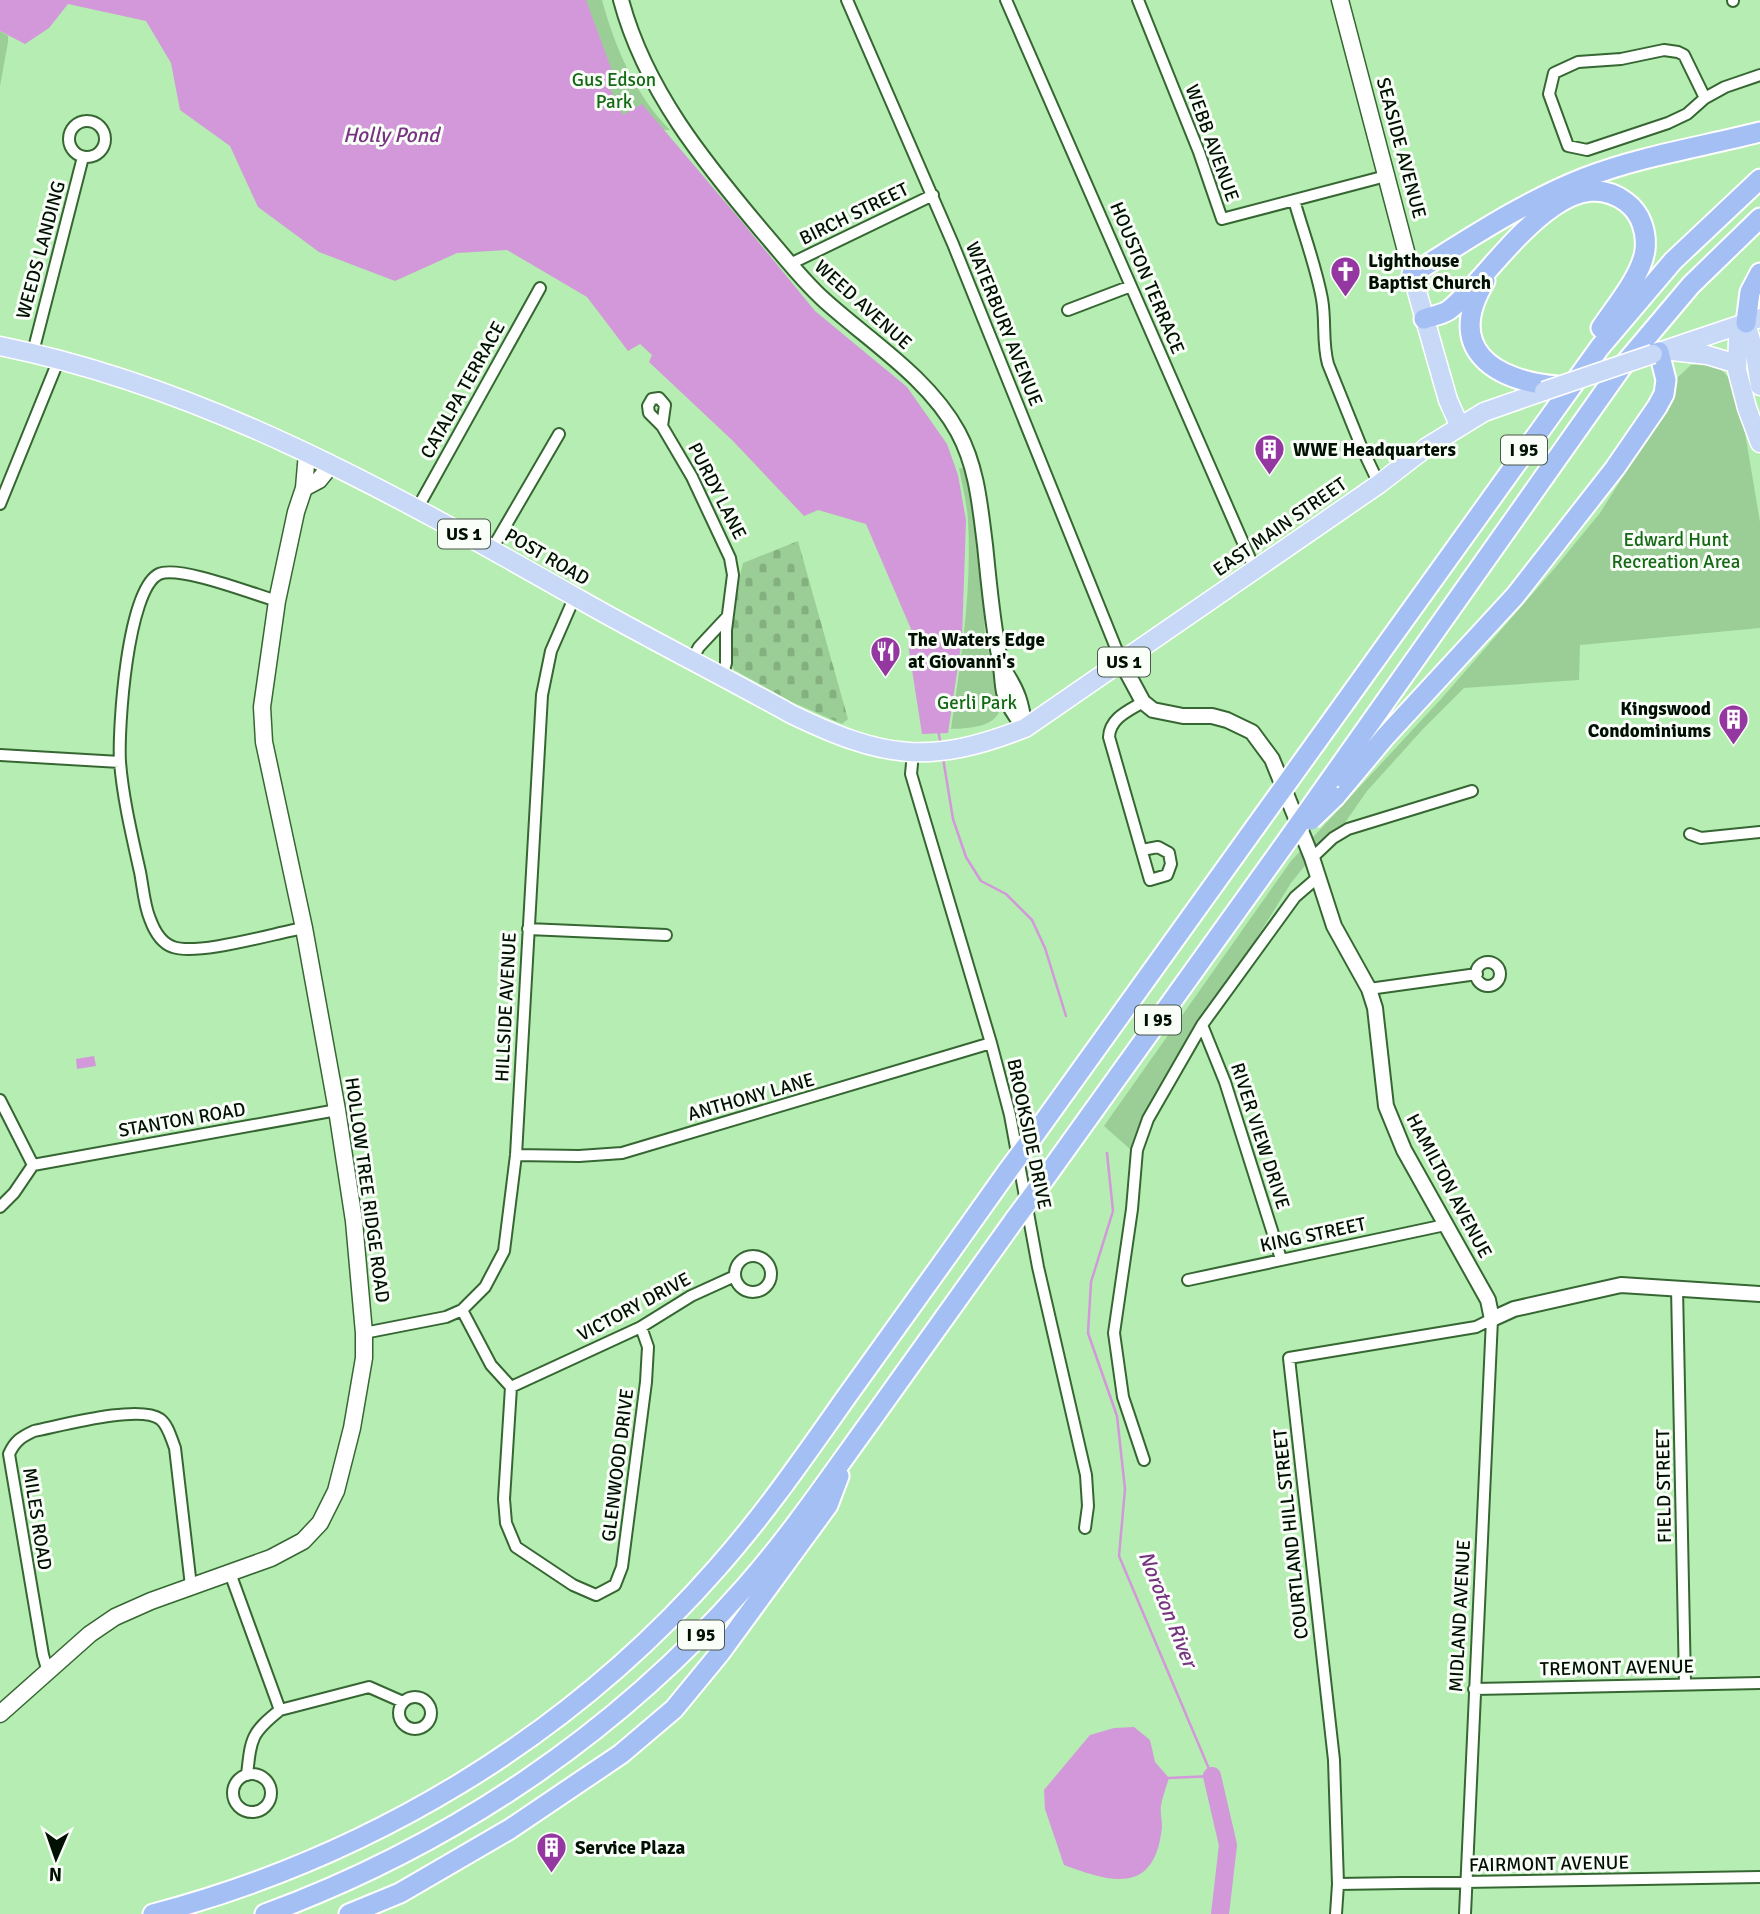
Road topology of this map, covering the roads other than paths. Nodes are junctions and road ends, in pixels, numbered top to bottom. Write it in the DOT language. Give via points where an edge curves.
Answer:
graph roads {
  1 [pos="621,0"];
  2 [pos="848,0"];
  3 [pos="1006,0"];
  4 [pos="1138,0"];
  5 [pos="1340,0"];
  6 [pos="1760,75"];
  7 [pos="1706,98"];
  8 [pos="1760,132"];
  9 [pos="83,157"];
  10 [pos="1386,176"];
  11 [pos="1760,179"];
  12 [pos="933,195"];
  13 [pos="1294,200"];
  14 [pos="1760,218"];
  15 [pos="1510,246"];
  16 [pos="790,264"];
  17 [pos="1760,273"];
  18 [pos="1412,274"];
  19 [pos="1131,286"];
  20 [pos="540,288"];
  21 [pos="1068,310"];
  22 [pos="1424,319"];
  23 [pos="1753,320"];
  24 [pos="0,346"];
  25 [pos="33,352"];
  26 [pos="1659,352"];
  27 [pos="59,359"];
  28 [pos="1737,364"];
  29 [pos="1760,386"];
  30 [pos="1551,388"];
  31 [pos="1754,407"];
  32 [pos="662,426"];
  33 [pos="1460,427"];
  34 [pos="559,434"];
  35 [pos="1760,434"];
  36 [pos="307,453"];
  37 [pos="331,466"];
  38 [pos="5,476"];
  39 [pos="1379,484"];
  40 [pos="304,488"];
  41 [pos="0,504"];
  42 [pos="417,509"];
  43 [pos="1479,514"];
  44 [pos="492,549"];
  45 [pos="1255,570"];
  46 [pos="575,596"];
  47 [pos="276,601"];
  48 [pos="727,617"];
  49 [pos="691,661"];
  50 [pos="1122,663"];
  51 [pos="722,677"];
  52 [pos="1143,702"];
  53 [pos="1025,728"];
  54 [pos="917,753"];
  55 [pos="0,755"];
  56 [pos="120,762"];
  57 [pos="1333,789"];
  58 [pos="1472,791"];
  59 [pos="1760,832"];
  60 [pos="1690,834"];
  61 [pos="1142,850"];
  62 [pos="1312,858"];
  63 [pos="1317,878"];
  64 [pos="304,928"];
  65 [pos="528,929"];
  66 [pos="666,935"];
  67 [pos="1477,974"];
  68 [pos="1369,989"];
  69 [pos="1202,1025"];
  70 [pos="991,1043"];
  71 [pos="0,1100"];
  72 [pos="337,1110"];
  73 [pos="516,1155"];
  74 [pos="33,1165"];
  75 [pos="0,1208"];
  76 [pos="1445,1225"];
  77 [pos="1281,1259"];
  78 [pos="735,1276"];
  79 [pos="1188,1280"];
  80 [pos="1677,1288"];
  81 [pos="1760,1294"];
  82 [pos="462,1310"];
  83 [pos="1492,1319"];
  84 [pos="641,1327"];
  85 [pos="364,1333"];
  86 [pos="511,1387"];
  87 [pos="846,1455"];
  88 [pos="1144,1460"];
  89 [pos="1085,1528"];
  90 [pos="230,1573"];
  91 [pos="191,1586"];
  92 [pos="48,1672"];
  93 [pos="1760,1683"];
  94 [pos="1685,1684"];
  95 [pos="1474,1689"];
  96 [pos="403,1702"];
  97 [pos="280,1710"];
  98 [pos="0,1714"];
  99 [pos="247,1775"];
  100 [pos="1760,1877"];
  101 [pos="1466,1883"];
  102 [pos="1338,1884"];
  103 [pos="153,1914"];
  104 [pos="265,1914"];
  105 [pos="349,1914"];
  106 [pos="1336,1914"];
  107 [pos="1465,1914"];
  1 -- 16 [label="street, WEED AVENUE" via="637,52 663,100 731,194"];
  2 -- 12 [label="street, WATERBURY AVENUE"];
  3 -- 19 [label="street, HOUSTON TERRACE"];
  4 -- 13 [label="street, WEBB AVENUE" via="1222,219"];
  5 -- 10 [label="main road, SEASIDE AVENUE"];
  6 -- 7 [label="street"];
  7 -- 7 [label="street" via="1677,120 1585,149 1568,146 1549,94 1554,73 1569,65 1664,50 1684,55"];
  8 -- 18 [label="highway" via="1643,159 1567,185"];
  9 -- 25 [label="street, WEEDS LANDING"];
  10 -- 13 [label="street, WEBB AVENUE"];
  10 -- 18 [label="main road, SEASIDE AVENUE"];
  11 -- 43 [label="highway, I 95" via="1699,234 1623,317"];
  12 -- 16 [label="street, BIRCH STREET"];
  12 -- 50 [label="street, WATERBURY AVENUE"];
  13 -- 39 [label="street" via="1322,296 1325,355"];
  14 -- 57 [label="highway, I 95" via="1691,285 1621,368"];
  15 -- 22 [label="highway" via="1449,310"];
  15 -- 30 [label="highway" via="1475,302 1471,327 1475,344 1483,359 1503,374"];
  15 -- 43 [label="highway" via="1552,208 1592,192 1625,201 1638,215 1645,234 1644,255 1636,275"];
  16 -- 53 [label="street, WEED AVENUE" via="821,298 927,390 958,433 978,492 1004,691"];
  17 -- 23 [label="highway" via="1750,292"];
  18 -- 22 [label="main road, SEASIDE AVENUE"];
  19 -- 21 [label="street"];
  19 -- 45 [label="street, HOUSTON TERRACE"];
  20 -- 42 [label="street, CATALPA TERRACE"];
  22 -- 33 [label="main road, SEASIDE AVENUE"];
  23 -- 26 [label="main road, EAST MAIN STREET / US 1"];
  23 -- 28 [label="main road" via="1738,338"];
  23 -- 29 [label="main road"];
  24 -- 25 [label="main road, POST ROAD / US 1"];
  25 -- 27 [label="main road, POST ROAD / US 1"];
  26 -- 28 [label="main road" via="1707,355"];
  26 -- 30 [label="main road, EAST MAIN STREET / US 1, bridge"];
  26 -- 57 [label="highway" via="1664,394 1627,452 1515,596"];
  27 -- 36 [label="main road, POST ROAD / US 1" via="169,394"];
  27 -- 38 [label="street"];
  28 -- 31 [label="main road"];
  30 -- 33 [label="main road, EAST MAIN STREET / US 1" via="1485,412"];
  31 -- 35 [label="main road"];
  32 -- 48 [label="street, PURDY LANE" via="730,558 733,575"];
  33 -- 39 [label="main road, EAST MAIN STREET / US 1"];
  34 -- 44 [label="street"];
  36 -- 37 [label="main road, POST ROAD / US 1"];
  36 -- 40 [label="main road, HOLLOW TREE RIDGE ROAD"];
  37 -- 40 [label="main road"];
  37 -- 42 [label="main road, POST ROAD / US 1"];
  38 -- 41 [label="street"];
  39 -- 45 [label="main road, EAST MAIN STREET / US 1"];
  40 -- 47 [label="main road, HOLLOW TREE RIDGE ROAD"];
  42 -- 44 [label="main road, POST ROAD / US 1"];
  43 -- 103 [label="highway, I 95, bridge" via="762,1513 690,1597 610,1674 523,1743 461,1783 331,1852 262,1880"];
  44 -- 46 [label="main road, POST ROAD / US 1"];
  45 -- 50 [label="main road, EAST MAIN STREET / US 1"];
  46 -- 49 [label="main road, POST ROAD / US 1"];
  46 -- 65 [label="street, HILLSIDE AVENUE" via="551,651 541,695"];
  47 -- 56 [label="street" via="183,573 160,573 152,579 133,626"];
  47 -- 64 [label="main road, HOLLOW TREE RIDGE ROAD" via="262,707 264,742"];
  48 -- 49 [label="street"];
  48 -- 51 [label="street, PURDY LANE"];
  49 -- 51 [label="main road, POST ROAD / US 1"];
  50 -- 52 [label="street"];
  50 -- 53 [label="main road, EAST MAIN STREET / US 1"];
  51 -- 54 [label="main road, POST ROAD / US 1" via="831,734 872,747"];
  52 -- 61 [label="street" via="1116,719 1109,733"];
  52 -- 62 [label="street, HAMILTON AVENUE" via="1153,710 1212,716 1252,732 1272,759"];
  53 -- 54 [label="main road, EAST MAIN STREET / US 1" via="953,751"];
  54 -- 70 [label="street, BROOKSIDE DRIVE" via="911,774"];
  55 -- 56 [label="street"];
  56 -- 64 [label="street" via="149,917 163,941 173,947 205,947"];
  57 -- 87 [label="highway, I 95, bridge" via="1284,845"];
  58 -- 62 [label="street" via="1348,829"];
  59 -- 60 [label="street" via="1701,838"];
  62 -- 63 [label="street, HAMILTON AVENUE"];
  63 -- 68 [label="street, HAMILTON AVENUE" via="1334,926"];
  63 -- 69 [label="street" via="1294,897"];
  64 -- 72 [label="main road, HOLLOW TREE RIDGE ROAD"];
  65 -- 66 [label="street"];
  65 -- 73 [label="street, HILLSIDE AVENUE"];
  67 -- 68 [label="street"];
  68 -- 76 [label="street, HAMILTON AVENUE" via="1386,1106"];
  69 -- 77 [label="street, RIVER VIEW DRIVE" via="1225,1082"];
  69 -- 88 [label="street" via="1148,1119 1137,1150 1114,1333 1123,1397"];
  70 -- 73 [label="street, ANTHONY LANE" via="622,1153"];
  70 -- 89 [label="street, BROOKSIDE DRIVE" via="1086,1475"];
  71 -- 74 [label="street"];
  72 -- 74 [label="street, STANTON ROAD"];
  72 -- 85 [label="main road, HOLLOW TREE RIDGE ROAD" via="354,1221"];
  73 -- 82 [label="street, HILLSIDE AVENUE" via="504,1251 485,1287"];
  74 -- 75 [label="street"];
  76 -- 77 [label="street, KING STREET"];
  76 -- 83 [label="street, HAMILTON AVENUE" via="1488,1300"];
  77 -- 79 [label="street, KING STREET"];
  78 -- 84 [label="street, VICTORY DRIVE"];
  80 -- 81 [label="street"];
  80 -- 83 [label="street" via="1613,1286 1514,1309"];
  80 -- 94 [label="street, FIELD STREET"];
  82 -- 85 [label="street, HILLSIDE AVENUE"];
  82 -- 86 [label="street" via="491,1365"];
  83 -- 95 [label="street, MIDLAND AVENUE"];
  83 -- 102 [label="street, COURTLAND HILL STREET" via="1476,1327 1289,1358 1334,1760"];
  84 -- 86 [label="street, VICTORY DRIVE"];
  84 -- 86 [label="street, GLENWOOD DRIVE" via="648,1347 646,1382 622,1567 615,1585 596,1595 516,1547 506,1523"];
  85 -- 90 [label="main road, HOLLOW TREE RIDGE ROAD" via="352,1428 336,1491 320,1523 303,1541"];
  87 -- 104 [label="highway, I 95" via="746,1586 676,1659 601,1725 520,1785 436,1837 358,1876"];
  87 -- 105 [label="highway" via="828,1505 674,1709 621,1754 510,1829 400,1893"];
  90 -- 91 [label="main road, HOLLOW TREE RIDGE ROAD"];
  90 -- 97 [label="street"];
  91 -- 92 [label="main road, HOLLOW TREE RIDGE ROAD" via="115,1617"];
  91 -- 92 [label="street, MILES ROAD" via="175,1448 159,1418 126,1413 22,1436 9,1454"];
  92 -- 98 [label="main road, HOLLOW TREE RIDGE ROAD"];
  93 -- 94 [label="street, TREMONT AVENUE"];
  94 -- 95 [label="street, TREMONT AVENUE"];
  95 -- 101 [label="street, MIDLAND AVENUE"];
  96 -- 97 [label="street" via="369,1687"];
  97 -- 99 [label="street" via="258,1728"];
  100 -- 101 [label="street, FAIRMONT AVENUE"];
  101 -- 102 [label="street, FAIRMONT AVENUE"];
  101 -- 107 [label="street, MIDLAND AVENUE"];
  102 -- 106 [label="street, COURTLAND HILL STREET"];
}
